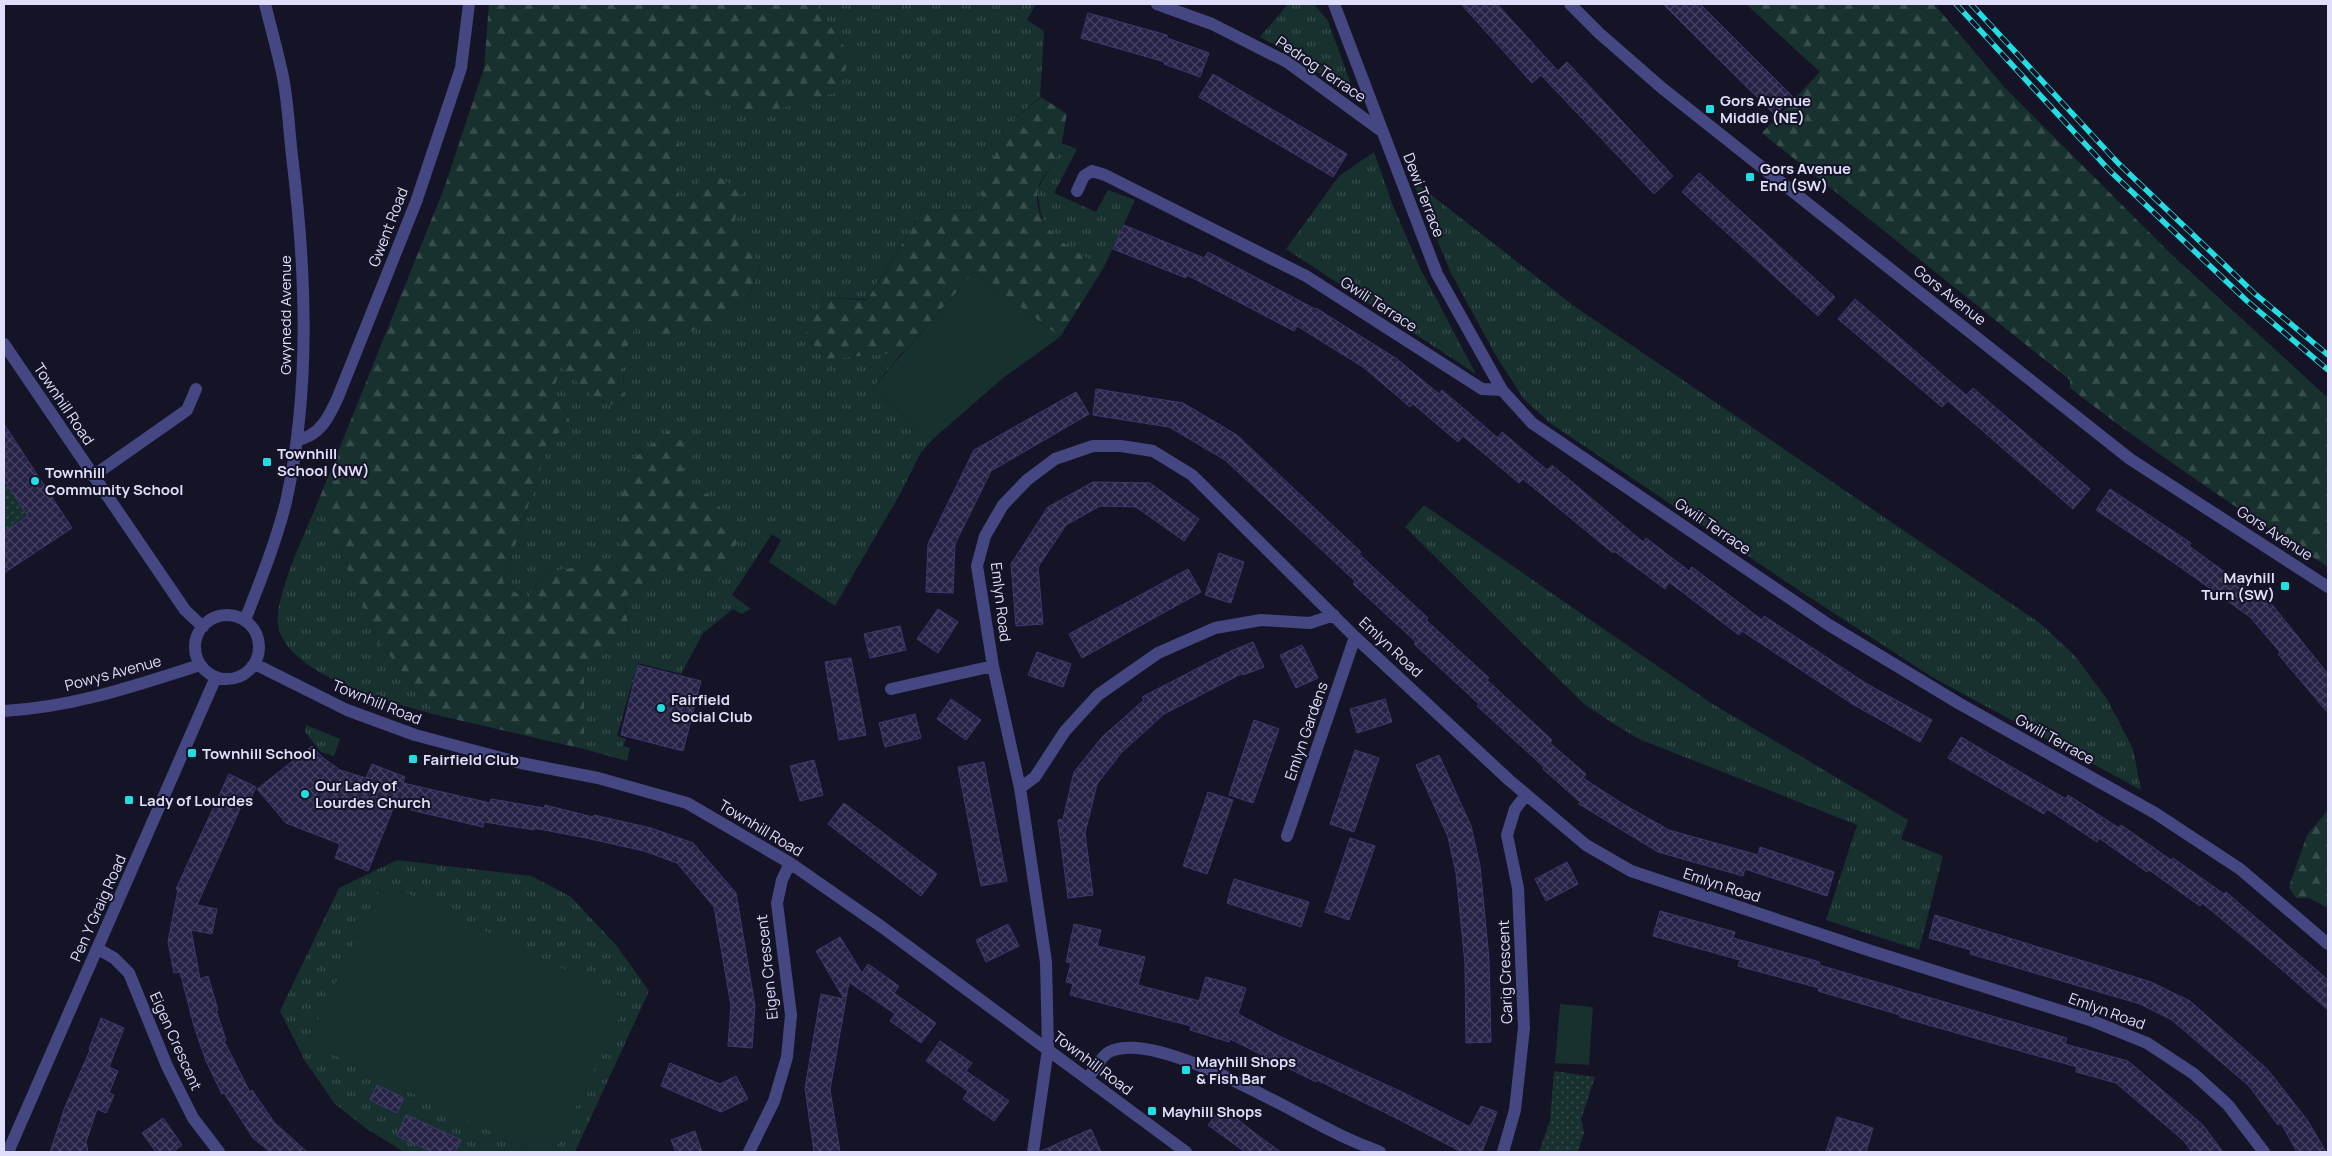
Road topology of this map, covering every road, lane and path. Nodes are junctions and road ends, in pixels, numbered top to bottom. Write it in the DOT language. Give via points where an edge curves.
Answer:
graph roads {
  1 [pos="265,4"];
  2 [pos="469,4"];
  3 [pos="1157,4"];
  4 [pos="1334,4"];
  5 [pos="1570,4"];
  6 [pos="1382,132"];
  7 [pos="1076,191"];
  8 [pos="4,344"];
  9 [pos="196,389"];
  10 [pos="1502,390"];
  11 [pos="296,440"];
  12 [pos="93,476"];
  13 [pos="2328,587"];
  14 [pos="1334,615"];
  15 [pos="245,620"];
  16 [pos="203,627"];
  17 [pos="1356,637"];
  18 [pos="255,664"];
  19 [pos="200,665"];
  20 [pos="993,666"];
  21 [pos="216,677"];
  22 [pos="891,689"];
  23 [pos="4,711"];
  24 [pos="1020,788"];
  25 [pos="1526,795"];
  26 [pos="1287,836"];
  27 [pos="790,863"];
  28 [pos="2328,944"];
  29 [pos="98,949"];
  30 [pos="1048,1049"];
  31 [pos="1088,1078"];
  32 [pos="754,1151"];
  33 [pos="8,1152"];
  34 [pos="219,1152"];
  35 [pos="1033,1152"];
  36 [pos="1186,1152"];
  37 [pos="1380,1152"];
  38 [pos="1503,1152"];
  39 [pos="2264,1152"];
  1 -- 11 [label="street, Gwynedd Avenue" via="283,78 300,228 303,368"];
  2 -- 11 [label="street, Gwent Road" via="462,68 416,202 326,422 308,438"];
  3 -- 6 [label="street, Pedrog Terrace" via="1212,24 1286,62"];
  4 -- 6 [label="street, Dewi Terrace"];
  5 -- 13 [label="street, Gors Avenue" via="1662,88 2130,459"];
  6 -- 10 [label="street, Dewi Terrace" via="1437,274"];
  7 -- 10 [label="street, Gwili Terrace" via="1084,176 1092,172 1105,175 1306,276 1482,389"];
  8 -- 12 [label="street, Townhill Road"];
  9 -- 12 [label="street" via="187,410"];
  10 -- 28 [label="street, Gwili Terrace" via="1532,423 1829,625 1960,704 2155,813 2240,869"];
  11 -- 15 [label="street, Gwynedd Avenue" via="285,503"];
  12 -- 16 [label="street, Townhill Road" via="186,610"];
  14 -- 17 [label="street, Emlyn Road"];
  14 -- 20 [label="street, Emlyn Road" via="1192,475 1153,451 1093,446 1056,459 1027,480 1003,505 985,536 977,566"];
  14 -- 24 [label="street" via="1310,623 1261,620 1215,628 1158,653 1098,695 1065,731 1035,777"];
  15 -- 16 [label="street" via="222,616"];
  15 -- 18 [label="street" via="259,640"];
  16 -- 19 [label="street" via="196,645"];
  17 -- 25 [label="street, Emlyn Road"];
  17 -- 26 [label="street, Emlyn Gardens"];
  18 -- 21 [label="street" via="236,678"];
  18 -- 27 [label="street, Townhill Road" via="346,710 415,735 521,763 598,778 687,803"];
  19 -- 21 [label="street"];
  19 -- 23 [label="street, Powys Avenue" via="102,696 35,709"];
  20 -- 22 [label="street"];
  20 -- 24 [label="street, Emlyn Road"];
  21 -- 29 [label="street, Pen Y Graig Road"];
  24 -- 30 [label="street, Emlyn Road" via="1046,962"];
  25 -- 38 [label="street, Carig Crescent" via="1515,809 1508,835 1518,888 1524,1028 1515,1110"];
  25 -- 39 [label="street, Emlyn Road" via="1586,845 1631,872 2090,1020 2147,1043 2194,1074 2228,1105"];
  27 -- 30 [label="street, Townhill Road" via="882,926"];
  27 -- 32 [label="street, Eigen Crescent" via="777,904 791,1016 787,1056"];
  29 -- 33 [label="street, Pen Y Graig Road"];
  29 -- 34 [label="street, Eigen Crescent" via="114,958 129,973 167,1066 193,1118"];
  30 -- 31 [label="street, Townhill Road"];
  30 -- 35 [label="street, Emlyn Road"];
  31 -- 36 [label="street, Townhill Road"];
  31 -- 37 [label="street" via="1108,1052 1132,1046 1178,1057 1225,1076"];
}
